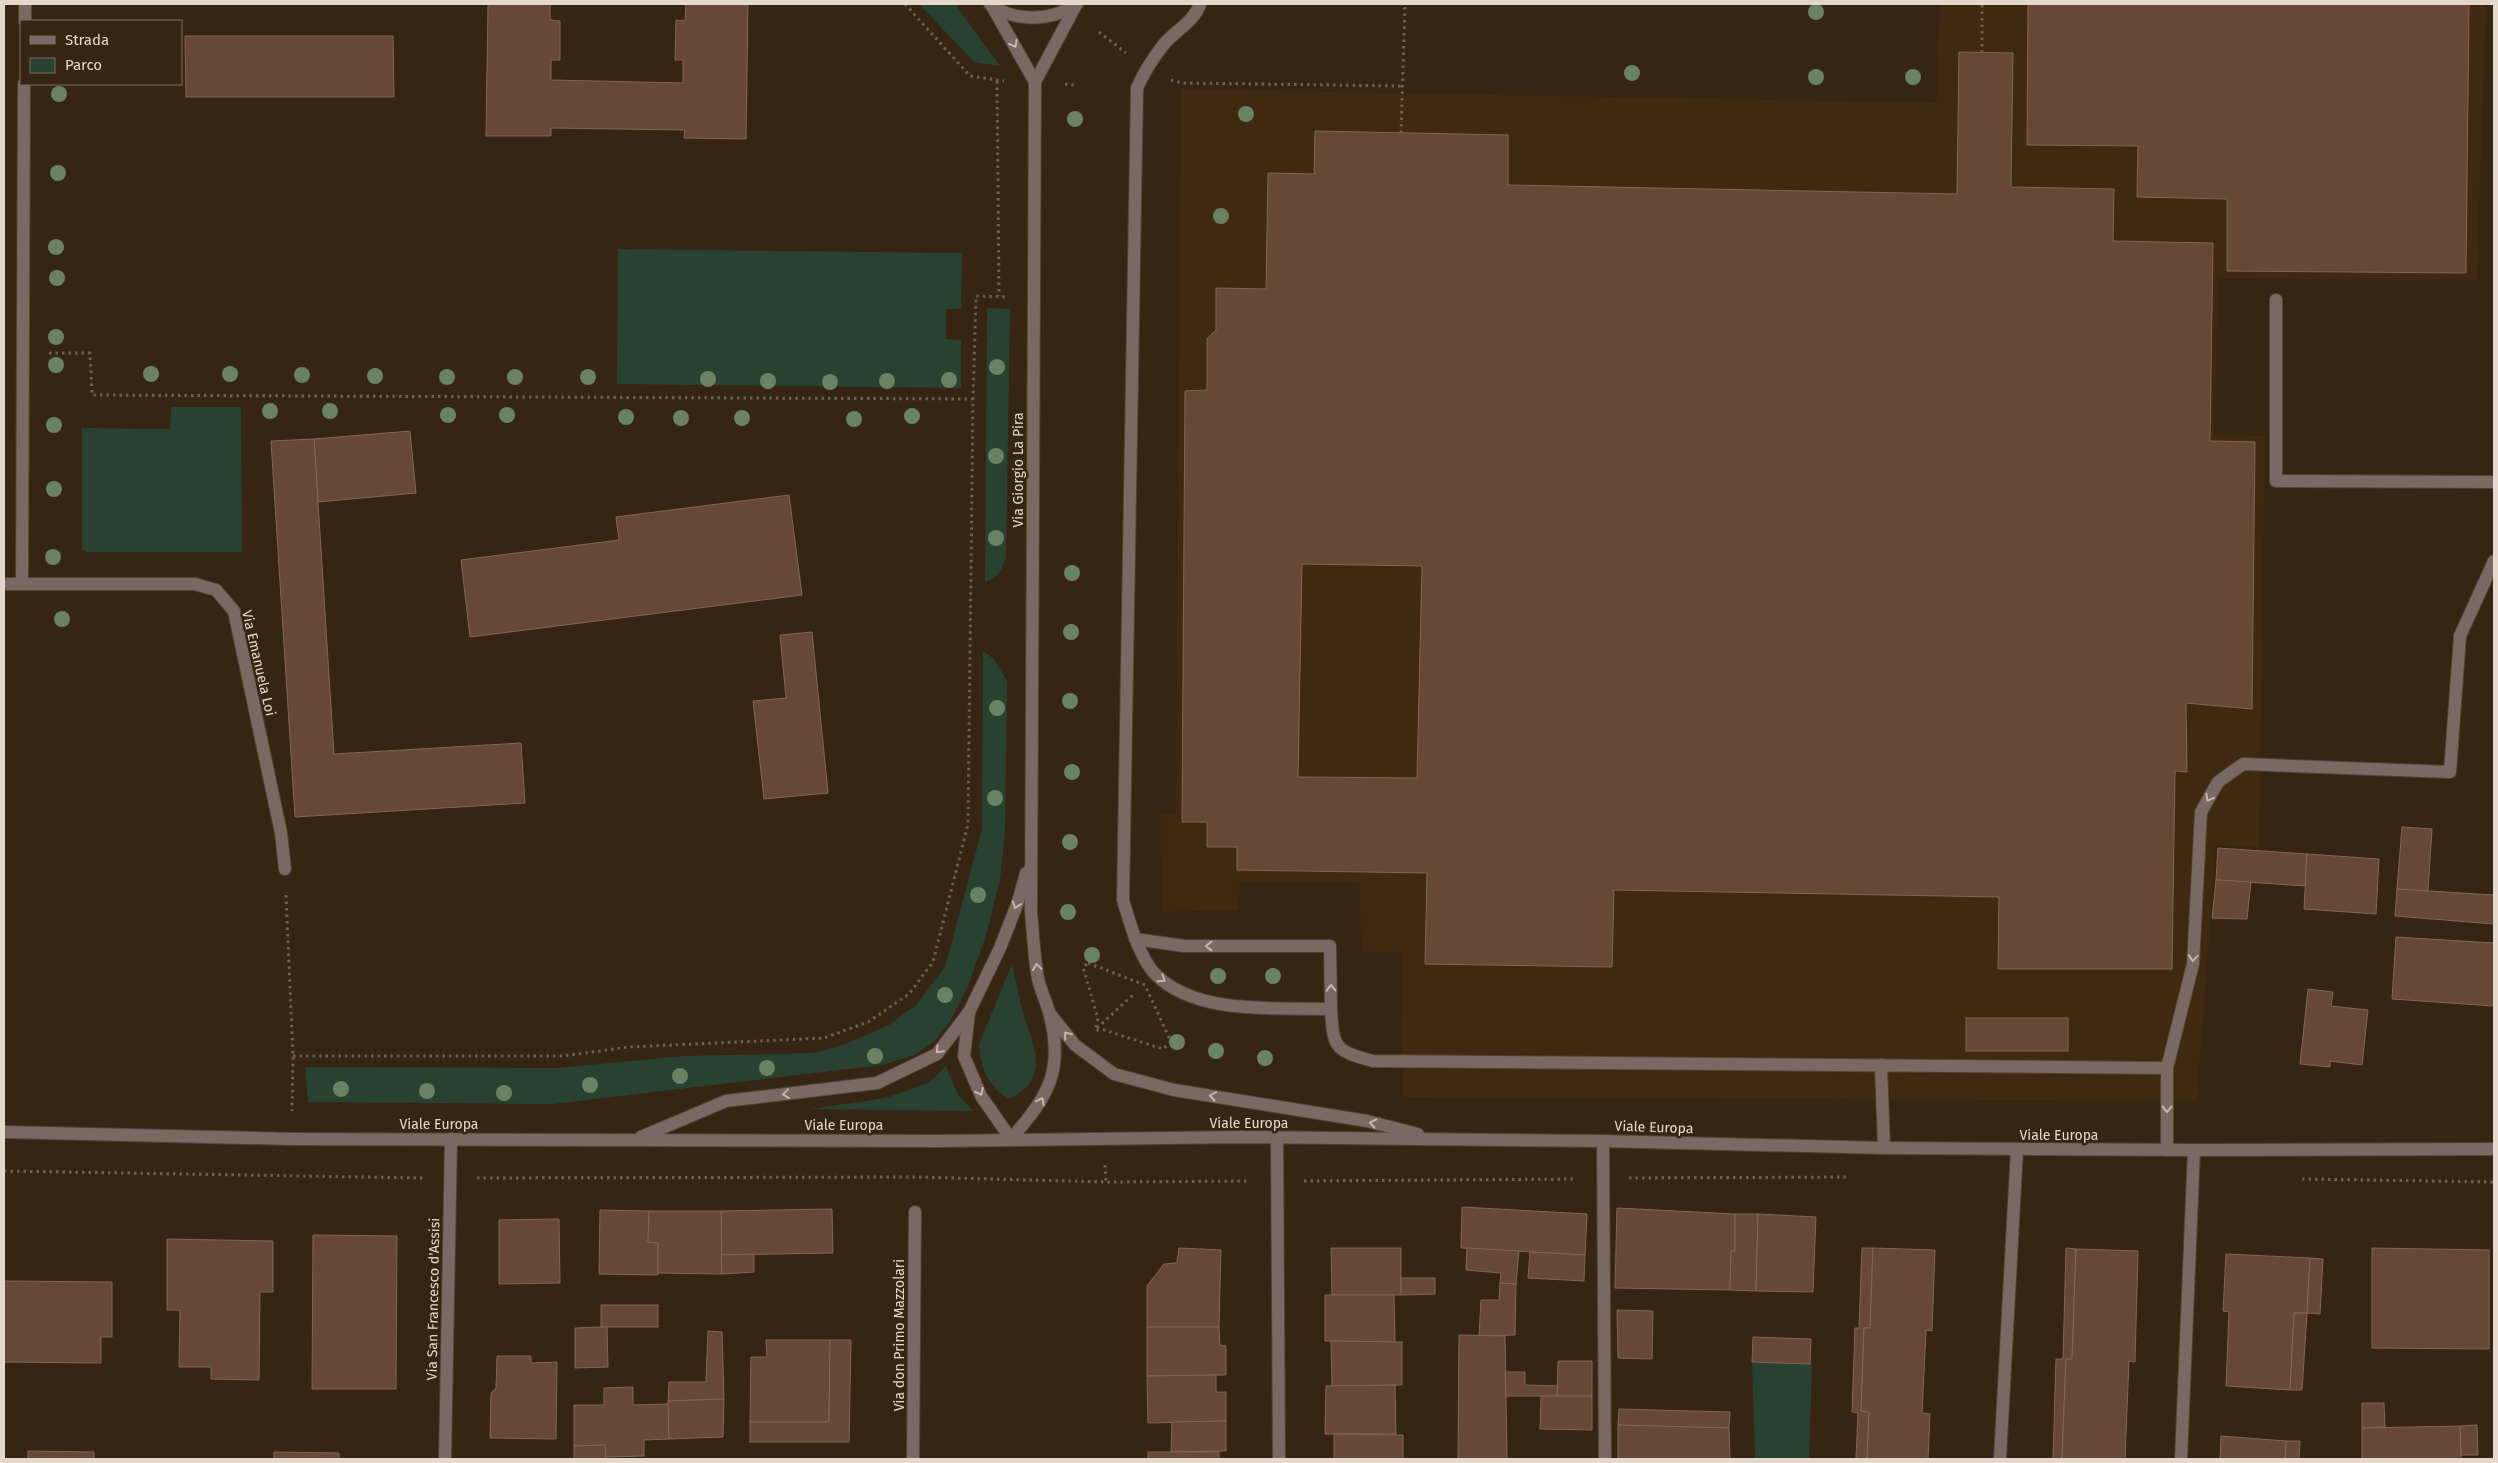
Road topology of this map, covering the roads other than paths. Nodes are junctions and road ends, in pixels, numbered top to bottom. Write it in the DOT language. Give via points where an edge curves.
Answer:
graph roads {
  1 [pos="25,4"];
  2 [pos="1077,4"];
  3 [pos="1200,4"];
  4 [pos="991,5"];
  5 [pos="25,20"];
  6 [pos="1035,82"];
  7 [pos="24,85"];
  8 [pos="2276,300"];
  9 [pos="2494,482"];
  10 [pos="2494,561"];
  11 [pos="4,584"];
  12 [pos="22,584"];
  13 [pos="1030,858"];
  14 [pos="285,869"];
  15 [pos="1135,939"];
  16 [pos="1331,1009"];
  17 [pos="969,1012"];
  18 [pos="1050,1014"];
  19 [pos="1881,1066"];
  20 [pos="2167,1068"];
  21 [pos="4,1132"];
  22 [pos="1278,1138"];
  23 [pos="450,1139"];
  24 [pos="635,1139"];
  25 [pos="1438,1139"];
  26 [pos="1011,1140"];
  27 [pos="1603,1141"];
  28 [pos="1884,1148"];
  29 [pos="2017,1149"];
  30 [pos="2494,1149"];
  31 [pos="2167,1150"];
  32 [pos="2194,1150"];
  33 [pos="915,1212"];
  34 [pos="445,1459"];
  35 [pos="913,1459"];
  36 [pos="1279,1459"];
  37 [pos="1605,1459"];
  38 [pos="2000,1459"];
  39 [pos="2181,1459"];
  1 -- 5 [label="street"];
  2 -- 4 [label="street" via="1056,14 1034,18 1012,15"];
  2 -- 6 [label="street, Via Giorgio La Pira"];
  3 -- 15 [label="street" via="1197,14 1165,44 1146,69 1137,88 1123,900"];
  4 -- 6 [label="street, Via Giorgio La Pira, one-way"];
  6 -- 13 [label="street, Via Giorgio La Pira"];
  7 -- 12 [label="street"];
  8 -- 9 [label="street" via="2276,481"];
  10 -- 20 [label="street, one-way" via="2460,636 2450,772 2243,764 2218,782 2201,812 2193,964"];
  11 -- 12 [label="street, Via Emanuela Loi"];
  12 -- 14 [label="street, Via Emanuela Loi" via="195,584 216,590 234,611 281,833"];
  13 -- 17 [label="street, one-way" via="1018,902 1000,948"];
  18 -- 13 [label="street, one-way" via="1038,979"];
  15 -- 16 [label="street, one-way" via="1155,973 1187,996 1217,1005"];
  16 -- 15 [label="street, one-way" via="1330,946 1184,946"];
  16 -- 19 [label="street" via="1333,1039 1346,1054 1373,1061"];
  17 -- 24 [label="street, one-way" via="937,1054 877,1083 726,1101"];
  17 -- 26 [label="street, one-way" via="964,1056 981,1096"];
  25 -- 18 [label="street, one-way" via="1367,1121 1174,1090 1114,1074 1076,1045"];
  26 -- 18 [label="street, one-way" via="1038,1109 1051,1083 1056,1056"];
  19 -- 20 [label="street"];
  19 -- 28 [label="street"];
  20 -- 31 [label="street, one-way"];
  21 -- 23 [label="street, Viale Europa"];
  22 -- 25 [label="street, Viale Europa"];
  22 -- 26 [label="street, Viale Europa"];
  22 -- 36 [label="street"];
  23 -- 24 [label="street, Viale Europa"];
  23 -- 34 [label="street, Via San Francesco d'Assisi"];
  24 -- 26 [label="street, Viale Europa"];
  25 -- 27 [label="street, Viale Europa"];
  27 -- 28 [label="street, Viale Europa"];
  27 -- 37 [label="street"];
  28 -- 29 [label="street, Viale Europa"];
  29 -- 31 [label="street, Viale Europa"];
  29 -- 38 [label="street"];
  30 -- 32 [label="street, Viale Europa"];
  31 -- 32 [label="street, Viale Europa"];
  32 -- 39 [label="street"];
  33 -- 35 [label="street, Via don Primo Mazzolari"];
}
